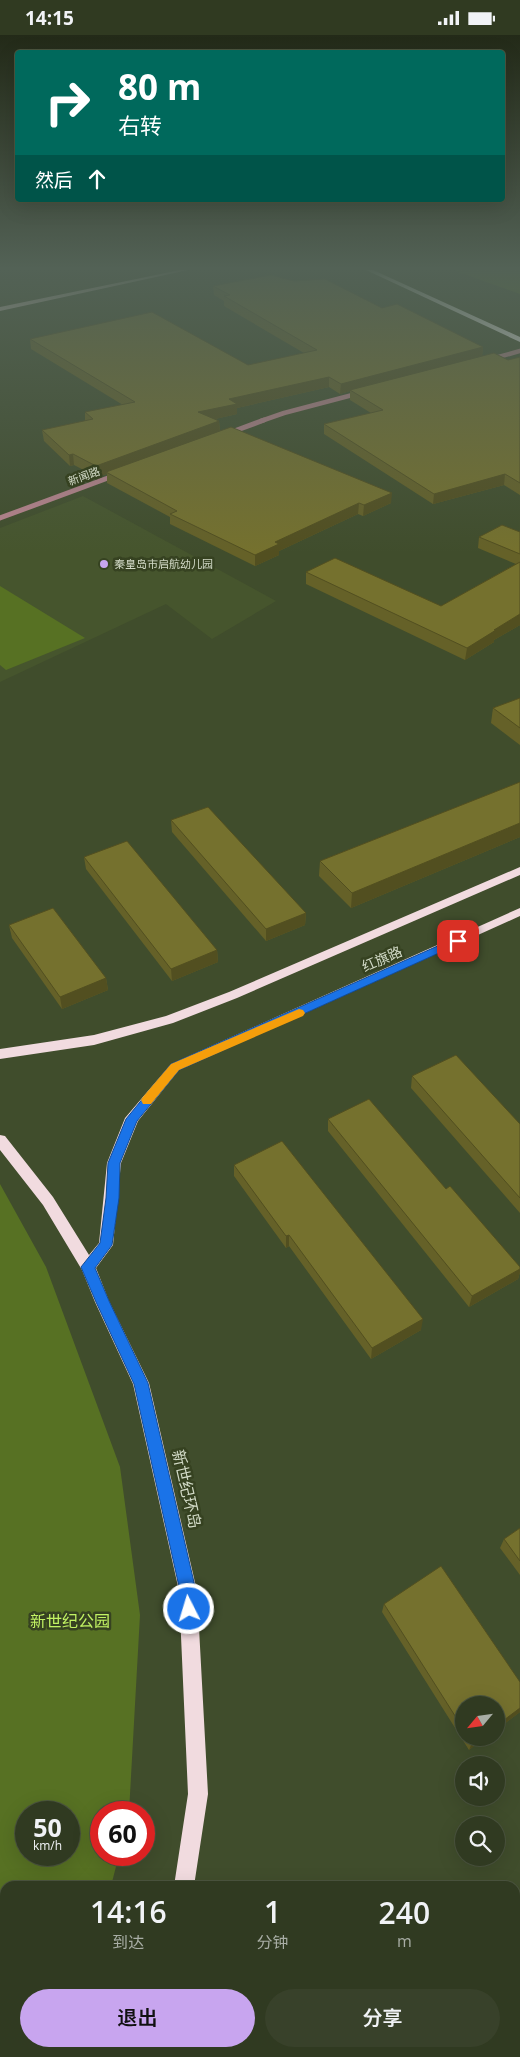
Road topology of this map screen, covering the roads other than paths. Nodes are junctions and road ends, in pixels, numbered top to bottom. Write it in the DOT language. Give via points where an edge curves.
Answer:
graph roads {
  1 [pos="369,391"];
  2 [pos="220,437"];
  3 [pos="119,474"];
  4 [pos="0,518"];
  5 [pos="520,871"];
  6 [pos="520,912"];
  7 [pos="0,1054"];
  8 [pos="0,1140"];
  9 [pos="88,1267"];
  10 [pos="185,1881"];
  1 -- 2 [label="street" via="284,413"];
  3 -- 4 [label="street, 新闻路"];
  5 -- 7 [label="main road" via="233,995 169,1019 94,1040"];
  6 -- 9 [label="main road, 红旗路" via="175,1067 132,1119 114,1163 106,1245"];
  8 -- 9 [label="main road, 新世纪环岛" via="48,1201"];
  9 -- 10 [label="main road, 新世纪环岛" via="141,1383 188,1591 198,1794"];
}
